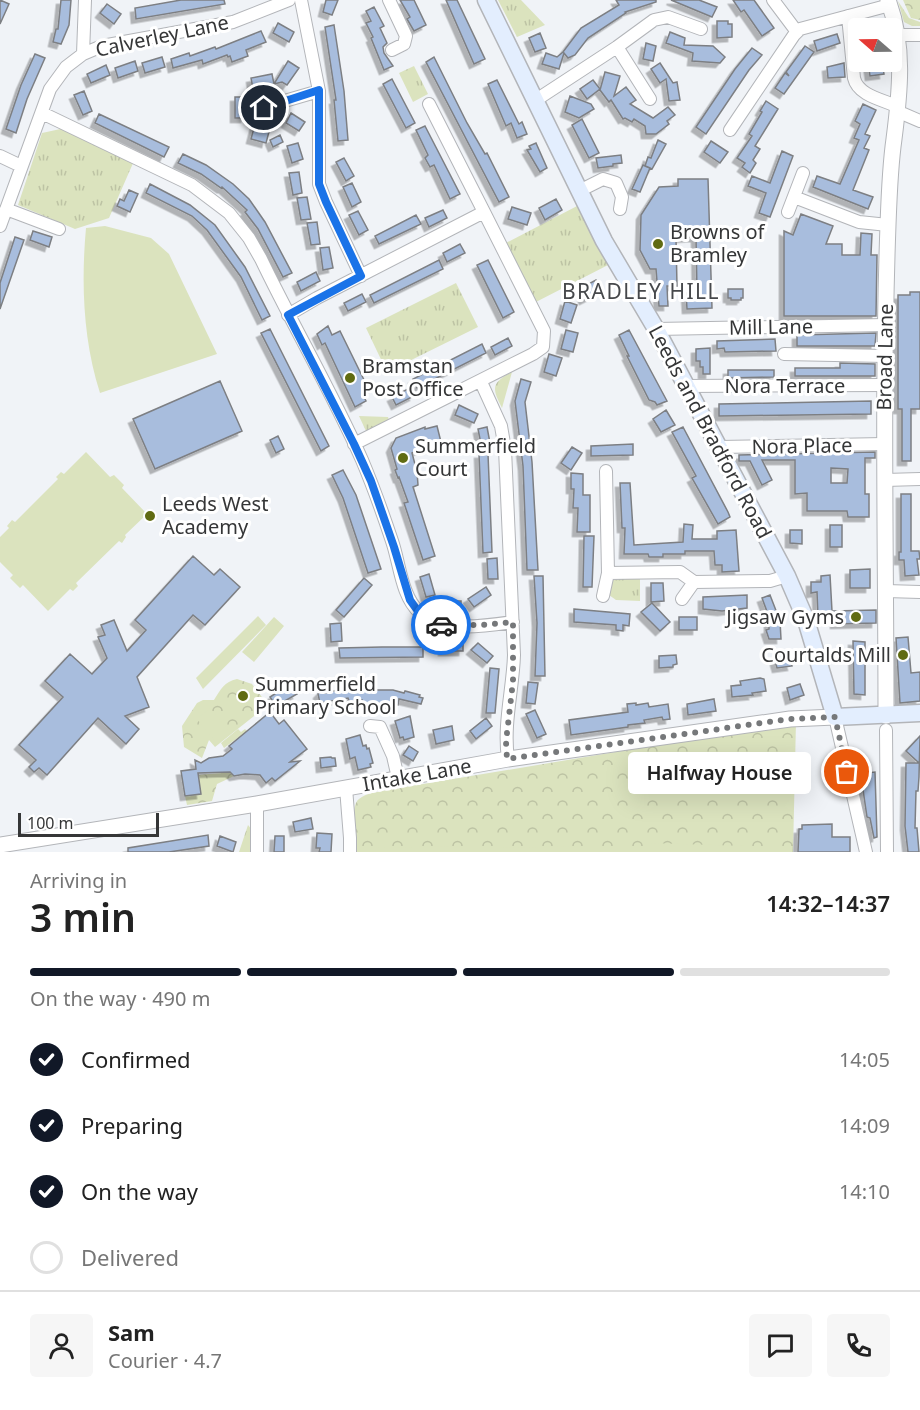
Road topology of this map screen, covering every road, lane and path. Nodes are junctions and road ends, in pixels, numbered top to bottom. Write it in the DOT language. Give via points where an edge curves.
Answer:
graph roads {
  1 [pos="85,0"];
  2 [pos="289,0"];
  3 [pos="301,0"];
  4 [pos="389,0"];
  5 [pos="486,0"];
  6 [pos="773,0"];
  7 [pos="889,2"];
  8 [pos="848,16"];
  9 [pos="893,18"];
  10 [pos="701,29"];
  11 [pos="796,32"];
  12 [pos="902,35"];
  13 [pos="920,35"];
  14 [pos="617,47"];
  15 [pos="392,50"];
  16 [pos="83,54"];
  17 [pos="900,72"];
  18 [pos="319,90"];
  19 [pos="650,99"];
  20 [pos="536,100"];
  21 [pos="429,104"];
  22 [pos="264,108"];
  23 [pos="899,109"];
  24 [pos="42,113"];
  25 [pos="920,121"];
  26 [pos="730,130"];
  27 [pos="0,156"];
  28 [pos="21,166"];
  29 [pos="803,173"];
  30 [pos="581,190"];
  31 [pos="794,197"];
  32 [pos="6,209"];
  33 [pos="620,209"];
  34 [pos="484,212"];
  35 [pos="788,212"];
  36 [pos="888,225"];
  37 [pos="0,226"];
  38 [pos="59,229"];
  39 [pos="361,276"];
  40 [pos="288,315"];
  41 [pos="885,325"];
  42 [pos="656,329"];
  43 [pos="784,354"];
  44 [pos="885,356"];
  45 [pos="481,382"];
  46 [pos="884,385"];
  47 [pos="686,386"];
  48 [pos="354,444"];
  49 [pos="884,444"];
  50 [pos="719,447"];
  51 [pos="606,471"];
  52 [pos="920,479"];
  53 [pos="885,480"];
  54 [pos="608,573"];
  55 [pos="787,576"];
  56 [pos="694,582"];
  57 [pos="886,591"];
  58 [pos="920,592"];
  59 [pos="603,596"];
  60 [pos="682,599"];
  61 [pos="513,622"];
  62 [pos="920,713"];
  63 [pos="835,717"];
  64 [pos="886,723"];
  65 [pos="369,726"];
  66 [pos="507,759"];
  67 [pos="398,778"];
  68 [pos="346,788"];
  69 [pos="257,804"];
  70 [pos="0,846"];
  71 [pos="887,850"];
  72 [pos="257,852"];
  73 [pos="350,852"];
  74 [pos="866,852"];
  1 -- 16 [label="street"];
  2 -- 16 [label="street, Calverley Lane" via="233,22 102,46"];
  3 -- 18 [label="street"];
  4 -- 15 [label="street" via="406,36 404,44"];
  5 -- 20 [label="main road, Leeds and Bradford Road"];
  6 -- 11 [label="street"];
  7 -- 8 [label="street"];
  7 -- 9 [label="street, Broad Lane"];
  8 -- 11 [label="street"];
  8 -- 23 [label="street" via="857,87"];
  10 -- 14 [label="street" via="668,17 654,20"];
  11 -- 26 [label="street"];
  12 -- 13 [label="street"];
  14 -- 19 [label="street"];
  14 -- 20 [label="street"];
  16 -- 24 [label="street, Calverley Lane" via="66,67 50,89"];
  17 -- 23 [label="street, Broad Lane"];
  18 -- 22 [label="street"];
  18 -- 39 [label="street" via="319,184"];
  20 -- 30 [label="main road, Leeds and Bradford Road"];
  21 -- 34 [label="street"];
  23 -- 25 [label="street"];
  23 -- 36 [label="street, Broad Lane"];
  24 -- 28 [label="street, Calverley Lane"];
  24 -- 40 [label="street" via="210,196 249,238"];
  27 -- 28 [label="street"];
  28 -- 32 [label="street, Calverley Lane"];
  29 -- 31 [label="street"];
  30 -- 33 [label="street" via="603,179 616,183 622,197"];
  30 -- 42 [label="main road, Leeds and Bradford Road" via="604,241"];
  31 -- 35 [label="street"];
  31 -- 36 [label="street" via="859,222"];
  32 -- 37 [label="street, Calverley Lane"];
  32 -- 38 [label="street"];
  34 -- 39 [label="street"];
  34 -- 45 [label="street" via="544,331 543,347"];
  36 -- 41 [label="street, Broad Lane"];
  39 -- 40 [label="street"];
  40 -- 48 [label="street"];
  41 -- 42 [label="street, Mill Lane"];
  41 -- 44 [label="street, Broad Lane"];
  42 -- 47 [label="main road, Leeds and Bradford Road"];
  43 -- 44 [label="street"];
  44 -- 46 [label="street, Broad Lane"];
  45 -- 48 [label="street"];
  45 -- 61 [label="street" via="503,437"];
  46 -- 47 [label="street, Nora Terrace"];
  46 -- 49 [label="street, Broad Lane"];
  47 -- 50 [label="main road, Leeds and Bradford Road"];
  48 -- 61 [label="street" via="371,481 410,600 420,614 448,626"];
  49 -- 50 [label="street, Nora Place"];
  49 -- 53 [label="street, Broad Lane"];
  50 -- 55 [label="main road, Leeds and Bradford Road"];
  51 -- 54 [label="street"];
  52 -- 53 [label="street"];
  53 -- 57 [label="street, Broad Lane"];
  54 -- 56 [label="street" via="680,572"];
  54 -- 59 [label="street"];
  55 -- 56 [label="street" via="770,581"];
  55 -- 63 [label="main road, Leeds and Bradford Road" via="806,620"];
  56 -- 60 [label="street"];
  57 -- 58 [label="street"];
  57 -- 64 [label="street, Broad Lane"];
  61 -- 66 [label="street"];
  62 -- 64 [label="main road"];
  63 -- 64 [label="main road"];
  63 -- 66 [label="street, Intake Lane" via="790,719"];
  63 -- 74 [label="street, Leeds and Bradford Road"];
  64 -- 71 [label="street, Broad Lane"];
  65 -- 67 [label="street" via="380,727"];
  66 -- 67 [label="street, Intake Lane"];
  67 -- 68 [label="street, Intake Lane"];
  68 -- 69 [label="street, Intake Lane"];
  68 -- 73 [label="street"];
  69 -- 70 [label="street, Intake Lane"];
  69 -- 72 [label="street"];
  71 -- 74 [label="street, Broad Lane"];
}
